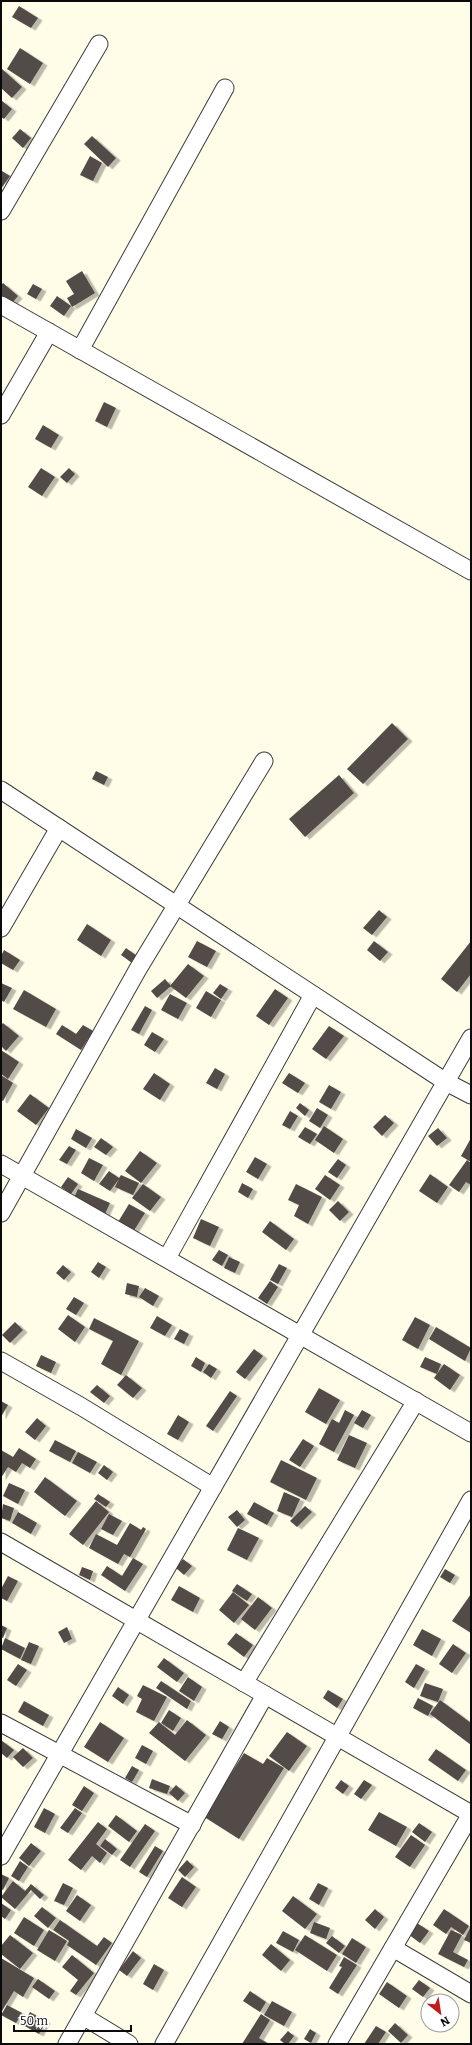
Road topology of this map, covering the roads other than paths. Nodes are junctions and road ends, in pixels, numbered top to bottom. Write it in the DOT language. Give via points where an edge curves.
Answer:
graph roads {
  1 [pos="99,44"];
  2 [pos="225,88"];
  3 [pos="1,212"];
  4 [pos="1,305"];
  5 [pos="49,332"];
  6 [pos="80,350"];
  7 [pos="1,415"];
  8 [pos="471,571"];
  9 [pos="264,761"];
  10 [pos="1,790"];
  11 [pos="59,828"];
  12 [pos="176,906"];
  13 [pos="1,928"];
  14 [pos="313,995"];
  15 [pos="471,1038"];
  16 [pos="446,1082"];
  17 [pos="471,1095"];
  18 [pos="1,1164"];
  19 [pos="22,1176"];
  20 [pos="1,1213"];
  21 [pos="167,1258"];
  22 [pos="300,1335"];
  23 [pos="1,1361"];
  24 [pos="416,1401"];
  25 [pos="471,1432"];
  26 [pos="213,1487"];
  27 [pos="471,1500"];
  28 [pos="1,1542"];
  29 [pos="136,1620"];
  30 [pos="244,1683"];
  31 [pos="265,1695"];
  32 [pos="1,1723"];
  33 [pos="337,1737"];
  34 [pos="59,1754"];
  35 [pos="471,1814"];
  36 [pos="192,1824"];
  37 [pos="1,1856"];
  38 [pos="393,1948"];
  39 [pos="471,1994"];
  40 [pos="83,2016"];
  41 [pos="67,2044"];
  42 [pos="129,2044"];
  43 [pos="164,2044"];
  44 [pos="337,2044"];
  1 -- 3 [label="street"];
  2 -- 6 [label="street"];
  4 -- 5 [label="street"];
  5 -- 6 [label="street"];
  5 -- 7 [label="street"];
  6 -- 8 [label="street"];
  9 -- 12 [label="street"];
  10 -- 11 [label="street"];
  11 -- 12 [label="street"];
  11 -- 13 [label="street"];
  12 -- 14 [label="street"];
  12 -- 19 [label="street"];
  14 -- 16 [label="street"];
  14 -- 21 [label="street"];
  15 -- 16 [label="street"];
  16 -- 17 [label="street"];
  16 -- 22 [label="street"];
  18 -- 19 [label="street"];
  19 -- 20 [label="street"];
  19 -- 21 [label="street"];
  21 -- 22 [label="street"];
  22 -- 24 [label="street"];
  22 -- 26 [label="street"];
  23 -- 26 [label="street"];
  24 -- 25 [label="street"];
  24 -- 30 [label="street"];
  26 -- 29 [label="street"];
  27 -- 33 [label="street"];
  28 -- 29 [label="street"];
  29 -- 30 [label="street"];
  29 -- 34 [label="street"];
  30 -- 31 [label="street"];
  31 -- 33 [label="street"];
  31 -- 36 [label="street"];
  32 -- 34 [label="street"];
  33 -- 35 [label="street"];
  33 -- 43 [label="street"];
  34 -- 36 [label="street"];
  34 -- 37 [label="street"];
  35 -- 38 [label="street"];
  36 -- 40 [label="street"];
  38 -- 39 [label="street"];
  38 -- 44 [label="street"];
  40 -- 41 [label="street"];
  40 -- 42 [label="street"];
}
